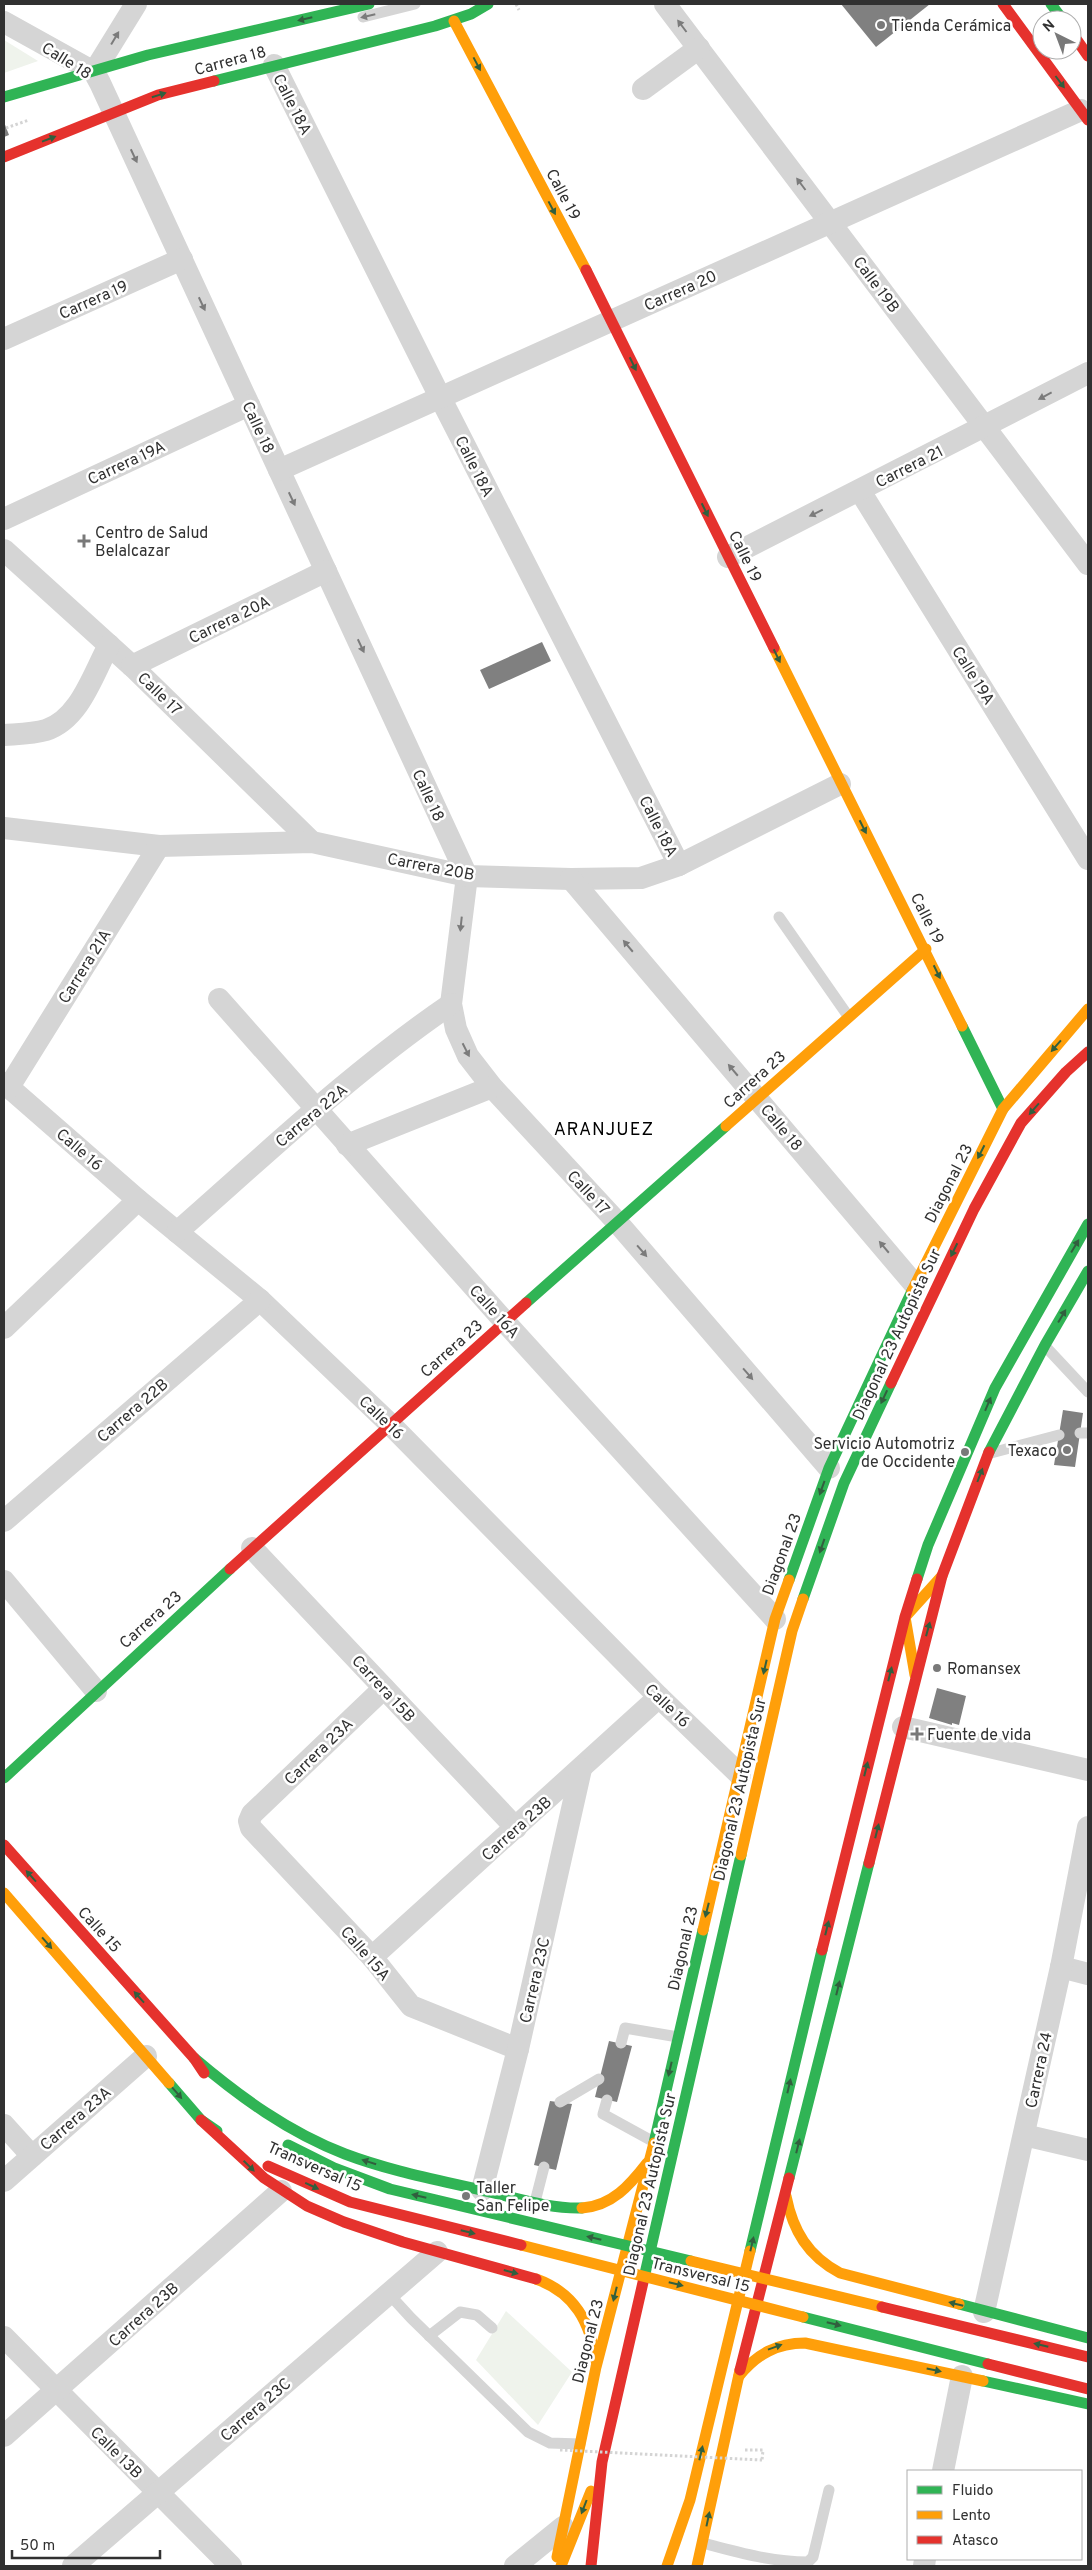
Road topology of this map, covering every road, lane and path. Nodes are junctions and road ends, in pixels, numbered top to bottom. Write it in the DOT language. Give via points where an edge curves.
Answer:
graph roads {
  1 [pos="136,4"];
  2 [pos="369,4"];
  3 [pos="415,4"];
  4 [pos="488,4"];
  5 [pos="503,4"];
  6 [pos="516,4"];
  7 [pos="665,4"];
  8 [pos="1002,4"];
  9 [pos="472,9"];
  10 [pos="519,10"];
  11 [pos="454,21"];
  12 [pos="4,22"];
  13 [pos="276,38"];
  14 [pos="699,48"];
  15 [pos="274,65"];
  16 [pos="97,80"];
  17 [pos="643,89"];
  18 [pos="4,97"];
  19 [pos="111,107"];
  20 [pos="1085,115"];
  21 [pos="4,146"];
  22 [pos="4,157"];
  23 [pos="830,223"];
  24 [pos="182,259"];
  25 [pos="612,320"];
  26 [pos="4,339"];
  27 [pos="1088,373"];
  28 [pos="440,397"];
  29 [pos="249,405"];
  30 [pos="986,427"];
  31 [pos="279,470"];
  32 [pos="860,491"];
  33 [pos="4,519"];
  34 [pos="4,550"];
  35 [pos="728,557"];
  36 [pos="1088,564"];
  37 [pos="326,571"];
  38 [pos="109,645"];
  39 [pos="132,666"];
  40 [pos="4,735"];
  41 [pos="840,784"];
  42 [pos="4,828"];
  43 [pos="312,842"];
  44 [pos="159,846"];
  45 [pos="1088,859"];
  46 [pos="679,865"];
  47 [pos="467,876"];
  48 [pos="571,879"];
  49 [pos="779,917"];
  50 [pos="926,949"];
  51 [pos="218,999"];
  52 [pos="451,1004"];
  53 [pos="1088,1010"];
  54 [pos="848,1016"];
  55 [pos="1088,1052"];
  56 [pos="6,1085"];
  57 [pos="492,1087"];
  58 [pos="757,1098"];
  59 [pos="1003,1109"];
  60 [pos="316,1110"];
  61 [pos="1021,1124"];
  62 [pos="348,1145"];
  63 [pos="138,1200"];
  64 [pos="617,1222"];
  65 [pos="1088,1224"];
  66 [pos="177,1232"];
  67 [pos="1088,1271"];
  68 [pos="915,1285"];
  69 [pos="260,1300"];
  70 [pos="6,1322"];
  71 [pos="504,1322"];
  72 [pos="1045,1345"];
  73 [pos="1088,1392"];
  74 [pos="390,1424"];
  75 [pos="1059,1435"];
  76 [pos="988,1454"];
  77 [pos="829,1468"];
  78 [pos="4,1521"];
  79 [pos="252,1548"];
  80 [pos="942,1576"];
  81 [pos="4,1582"];
  82 [pos="905,1617"];
  83 [pos="775,1620"];
  84 [pos="915,1675"];
  85 [pos="384,1688"];
  86 [pos="96,1690"];
  87 [pos="659,1697"];
  88 [pos="903,1727"];
  89 [pos="581,1769"];
  90 [pos="1088,1770"];
  91 [pos="740,1775"];
  92 [pos="4,1778"];
  93 [pos="252,1814"];
  94 [pos="1088,1827"];
  95 [pos="516,1828"];
  96 [pos="4,1845"];
  97 [pos="4,1893"];
  98 [pos="372,1957"];
  99 [pos="1061,1967"];
  100 [pos="1088,1974"];
  101 [pos="678,2037"];
  102 [pos="621,2044"];
  103 [pos="518,2049"];
  104 [pos="146,2056"];
  105 [pos="194,2058"];
  106 [pos="600,2079"];
  107 [pos="607,2100"];
  108 [pos="228,2101"];
  109 [pos="560,2102"];
  110 [pos="202,2120"];
  111 [pos="4,2125"];
  112 [pos="1024,2135"];
  113 [pos="654,2142"];
  114 [pos="284,2143"];
  115 [pos="1088,2150"];
  116 [pos="32,2156"];
  117 [pos="650,2159"];
  118 [pos="544,2167"];
  119 [pos="4,2181"];
  120 [pos="482,2190"];
  121 [pos="281,2191"];
  122 [pos="786,2193"];
  123 [pos="535,2202"];
  124 [pos="437,2252"];
  125 [pos="389,2294"];
  126 [pos="984,2312"];
  127 [pos="492,2328"];
  128 [pos="429,2336"];
  129 [pos="4,2337"];
  130 [pos="1088,2338"];
  131 [pos="1088,2357"];
  132 [pos="596,2367"];
  133 [pos="962,2376"];
  134 [pos="738,2378"];
  135 [pos="1088,2389"];
  136 [pos="56,2390"];
  137 [pos="1088,2404"];
  138 [pos="4,2436"];
  139 [pos="580,2444"];
  140 [pos="560,2450"];
  141 [pos="602,2462"];
  142 [pos="739,2464"];
  143 [pos="943,2470"];
  144 [pos="828,2490"];
  145 [pos="158,2493"];
  146 [pos="563,2527"];
  147 [pos="703,2543"];
  148 [pos="73,2566"];
  149 [pos="231,2566"];
  150 [pos="514,2566"];
  151 [pos="555,2566"];
  152 [pos="561,2566"];
  153 [pos="591,2566"];
  154 [pos="667,2566"];
  155 [pos="698,2566"];
  16 -- 1 [label="street, one-way"];
  2 -- 16 [label="street, Carrera 18, one-way" via="148,55"];
  3 -- 13 [label="lane, one-way"];
  4 -- 9 [label="street, Carrera 18"];
  5 -- 9 [label="street, Carrera 18"];
  6 -- 10 [label="path"];
  14 -- 7 [label="street, Calle 19B, one-way"];
  8 -- 20 [label="street, one-way"];
  9 -- 11 [label="street, Carrera 18"];
  9 -- 19 [label="lane" via="435,21 156,85"];
  11 -- 15 [label="street, Carrera 18"];
  11 -- 25 [label="street, Calle 19, one-way"];
  12 -- 16 [label="street, Calle 18"];
  14 -- 17 [label="street"];
  23 -- 14 [label="street, Calle 19B, one-way"];
  19 -- 15 [label="street, Carrera 18, one-way"];
  15 -- 28 [label="street, Calle 18A"];
  16 -- 18 [label="street, Carrera 18" via="52,82"];
  16 -- 19 [label="street, Calle 18"];
  19 -- 21 [label="lane"];
  22 -- 19 [label="street, Carrera 18, one-way"];
  19 -- 24 [label="street, Calle 18, one-way"];
  20 -- 23 [label="street, Carrera 20"];
  23 -- 25 [label="street, Carrera 20"];
  23 -- 30 [label="street, Calle 19B"];
  24 -- 26 [label="street, Carrera 19"];
  24 -- 29 [label="street, Calle 18, one-way"];
  25 -- 28 [label="street, Carrera 20"];
  25 -- 35 [label="street, Calle 19, one-way"];
  27 -- 30 [label="street, Carrera 21, one-way"];
  28 -- 31 [label="street, Carrera 20"];
  28 -- 46 [label="street, Calle 18A"];
  29 -- 31 [label="street, Calle 18"];
  29 -- 33 [label="street, Carrera 19A"];
  30 -- 32 [label="street, Carrera 21"];
  30 -- 36 [label="street, Calle 19B"];
  31 -- 37 [label="street, Calle 18, one-way"];
  32 -- 35 [label="street, Carrera 21, one-way"];
  32 -- 45 [label="street, Calle 19A"];
  34 -- 38 [label="street, Calle 17"];
  35 -- 41 [label="street, Calle 19, one-way"];
  37 -- 39 [label="street, Carrera 20A"];
  37 -- 47 [label="street, Calle 18, one-way"];
  38 -- 39 [label="street, Calle 17"];
  38 -- 40 [label="street" via="75,709 62,722 45,730"];
  39 -- 43 [label="street, Calle 17"];
  41 -- 46 [label="street, Carrera 20B"];
  41 -- 50 [label="street, Calle 19, one-way"];
  42 -- 44 [label="street, Carrera 20B"];
  43 -- 44 [label="street, Carrera 20B"];
  43 -- 47 [label="street, Carrera 20B"];
  44 -- 56 [label="street, Carrera 21A"];
  46 -- 48 [label="street, Carrera 20B" via="641,878"];
  47 -- 48 [label="street, Carrera 20B"];
  47 -- 52 [label="street, Calle 17, one-way"];
  58 -- 48 [label="street, Calle 18, one-way"];
  49 -- 54 [label="lane"];
  50 -- 54 [label="street, Carrera 23"];
  50 -- 59 [label="street, Calle 19, one-way"];
  51 -- 60 [label="street, Calle 16A"];
  52 -- 57 [label="street, Calle 17, one-way" via="464,1047"];
  52 -- 60 [label="street, Carrera 22A"];
  53 -- 59 [label="street, one-way"];
  54 -- 58 [label="street, Carrera 23"];
  55 -- 61 [label="street, Diagonal 23 Autopista Sur, one-way"];
  56 -- 63 [label="street, Calle 16"];
  57 -- 62 [label="street"];
  57 -- 64 [label="street, Calle 17"];
  58 -- 64 [label="street, Carrera 23"];
  68 -- 58 [label="street, Calle 18, one-way"];
  59 -- 61 [label="street"];
  59 -- 68 [label="street, Diagonal 23, one-way"];
  60 -- 62 [label="street, Calle 16A"];
  60 -- 66 [label="street, Carrera 22A"];
  61 -- 141 [label="street, Diagonal 23 Autopista Sur, one-way" via="929,1300 844,1483 792,1631"];
  62 -- 71 [label="street, Calle 16A"];
  63 -- 66 [label="street, Calle 16"];
  63 -- 70 [label="street"];
  64 -- 71 [label="street, Carrera 23"];
  64 -- 77 [label="street, Calle 17, one-way"];
  82 -- 65 [label="street, one-way" via="928,1545 994,1388"];
  66 -- 69 [label="street, Calle 16"];
  72 -- 67 [label="street, one-way"];
  68 -- 77 [label="street, Diagonal 23"];
  69 -- 74 [label="street, Calle 16"];
  69 -- 78 [label="street, Carrera 22B"];
  71 -- 74 [label="street, Carrera 23"];
  71 -- 83 [label="street, Calle 16A"];
  72 -- 73 [label="lane"];
  72 -- 76 [label="street"];
  74 -- 79 [label="street, Carrera 23"];
  74 -- 87 [label="street, Calle 16"];
  75 -- 76 [label="lane"];
  80 -- 76 [label="street, one-way"];
  77 -- 83 [label="street, Diagonal 23, one-way"];
  79 -- 85 [label="street, Carrera 15B"];
  79 -- 86 [label="street, Carrera 23"];
  80 -- 82 [label="street"];
  84 -- 80 [label="street, one-way"];
  81 -- 86 [label="street"];
  82 -- 84 [label="street"];
  154 -- 82 [label="street, one-way" via="690,2500"];
  83 -- 91 [label="street, Diagonal 23, one-way"];
  84 -- 88 [label="street"];
  85 -- 93 [label="street, Carrera 23A"];
  85 -- 95 [label="street, Carrera 15B"];
  86 -- 92 [label="street, Carrera 23"];
  87 -- 89 [label="street, Carrera 23B"];
  87 -- 91 [label="street, Calle 16"];
  88 -- 90 [label="street"];
  122 -- 88 [label="street, one-way"];
  89 -- 95 [label="street, Carrera 23B"];
  89 -- 103 [label="street, Carrera 23C"];
  91 -- 101 [label="street, Diagonal 23, one-way"];
  93 -- 98 [label="street, Calle 15A" via="251,1828"];
  94 -- 99 [label="street, Carrera 24"];
  95 -- 98 [label="street, Carrera 23B"];
  105 -- 96 [label="street, Calle 15, one-way"];
  97 -- 104 [label="street, one-way"];
  98 -- 103 [label="street, Calle 15A" via="411,2006"];
  99 -- 100 [label="street"];
  99 -- 112 [label="street, Carrera 24"];
  101 -- 102 [label="lane" via="625,2028"];
  101 -- 113 [label="street, Diagonal 23, one-way"];
  103 -- 120 [label="street, Carrera 23C"];
  104 -- 110 [label="street, Transversal 15, one-way"];
  104 -- 116 [label="street, Carrera 23A"];
  105 -- 108 [label="street"];
  120 -- 105 [label="street, one-way" via="389,2168 335,2150 266,2114 240,2097"];
  106 -- 109 [label="lane"];
  107 -- 113 [label="lane" via="603,2114"];
  110 -- 121 [label="street, one-way" via="260,2176"];
  110 -- 135 [label="street, Transversal 15, one-way, bridge" via="268,2166 350,2202"];
  111 -- 116 [label="street"];
  112 -- 115 [label="street"];
  112 -- 126 [label="street, Carrera 24"];
  113 -- 117 [label="street, Diagonal 23"];
  131 -- 114 [label="street, Transversal 15, one-way, bridge" via="390,2189 334,2168"];
  116 -- 119 [label="street, Carrera 23A"];
  117 -- 123 [label="street" via="628,2186 601,2204 580,2208"];
  117 -- 132 [label="street, Diagonal 23, one-way"];
  118 -- 123 [label="lane"];
  120 -- 123 [label="street"];
  121 -- 124 [label="street" via="326,2214"];
  121 -- 136 [label="street, Carrera 23B"];
  126 -- 122 [label="street, one-way" via="833,2270 813,2255 801,2240 792,2222"];
  122 -- 134 [label="street"];
  124 -- 125 [label="street, Carrera 23C"];
  124 -- 132 [label="street, one-way" via="535,2279 566,2294 585,2317"];
  125 -- 128 [label="lane"];
  125 -- 145 [label="street, Carrera 23C"];
  126 -- 130 [label="street"];
  127 -- 128 [label="lane" via="477,2315 460,2312"];
  128 -- 139 [label="lane" via="528,2432 550,2443"];
  129 -- 136 [label="street, Calle 13B"];
  132 -- 139 [label="street, Diagonal 23"];
  134 -- 133 [label="street, one-way" via="748,2364 764,2352 798,2342"];
  133 -- 137 [label="street"];
  133 -- 143 [label="street"];
  147 -- 134 [label="street, one-way"];
  136 -- 138 [label="street, Carrera 23B"];
  136 -- 145 [label="street, Calle 13B"];
  139 -- 146 [label="street, Diagonal 23"];
  140 -- 142 [label="path, bridge" via="762,2460 764,2450 745,2450 743,2464"];
  141 -- 152 [label="street, one-way"];
  141 -- 153 [label="street, Diagonal 23 Autopista Sur"];
  144 -- 147 [label="lane" via="813,2557 808,2562 739,2553"];
  145 -- 148 [label="street, Carrera 23C"];
  145 -- 149 [label="street, Calle 13B"];
  146 -- 150 [label="street"];
  146 -- 151 [label="street, Diagonal 23"];
  147 -- 155 [label="street"];
}
